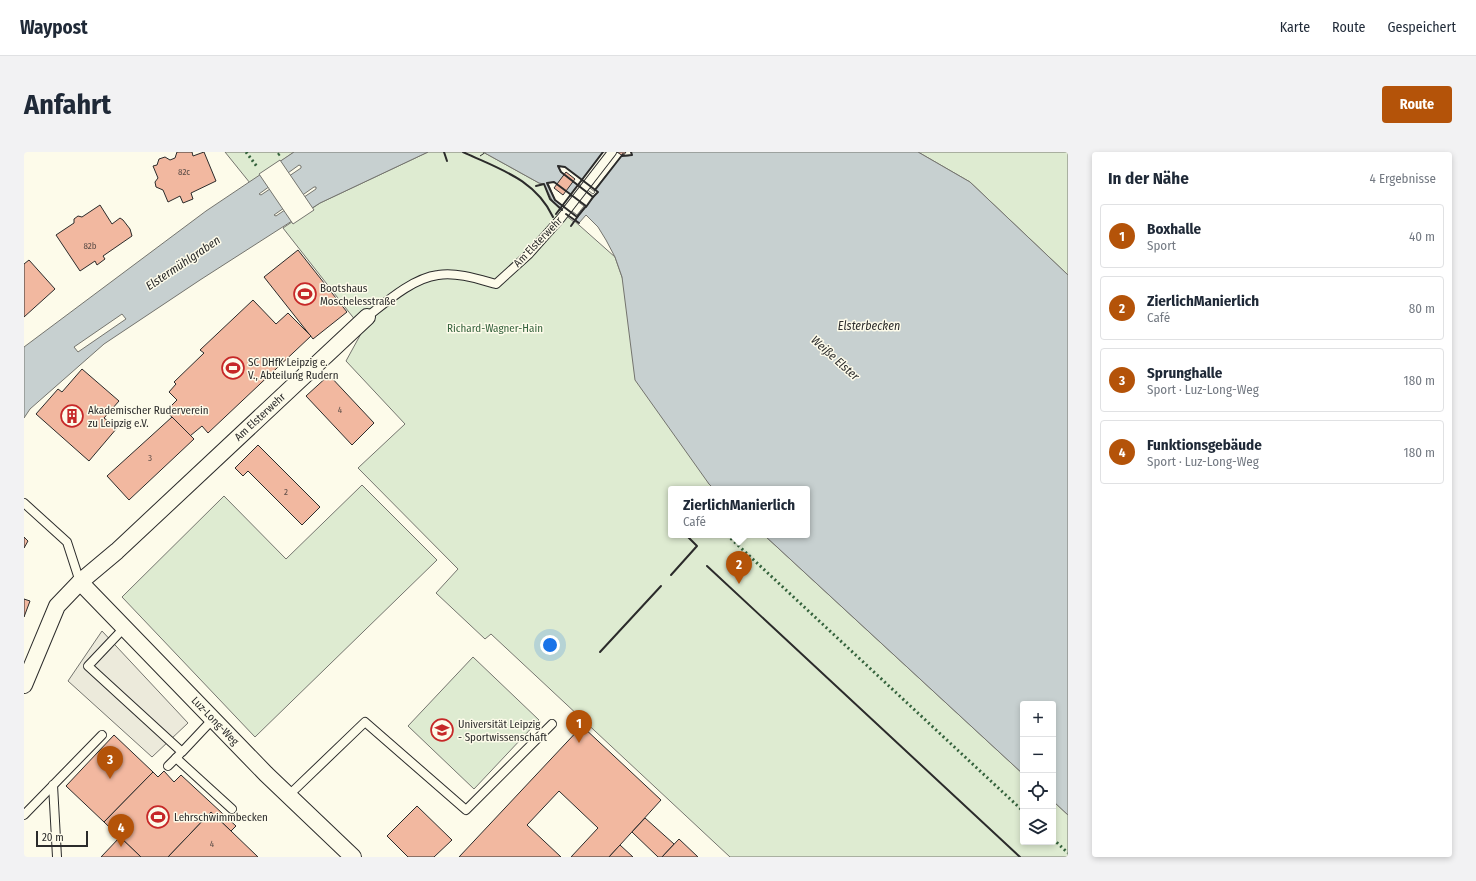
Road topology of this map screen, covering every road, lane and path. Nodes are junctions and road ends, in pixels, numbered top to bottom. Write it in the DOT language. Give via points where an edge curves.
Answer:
graph roads {
  1 [pos="612,152"];
  2 [pos="366,317"];
  3 [pos="24,503"];
  4 [pos="80,582"];
  5 [pos="124,628"];
  6 [pos="24,685"];
  7 [pos="213,720"];
  8 [pos="552,724"];
  9 [pos="102,735"];
  10 [pos="179,755"];
  11 [pos="168,766"];
  12 [pos="52,785"];
  13 [pos="289,795"];
  14 [pos="232,810"];
  15 [pos="24,815"];
  16 [pos="56,857"];
  17 [pos="353,857"];
  1 -- 2 [label="lane, Am Elsterwehr" via="561,218 529,254 496,284 465,276 438,275 408,286"];
  2 -- 4 [label="street, Am Elsterwehr" via="117,551"];
  3 -- 4 [label="lane" via="67,542"];
  4 -- 5 [label="street, Luz-Long-Weg"];
  4 -- 6 [label="street, Am Elsterwehr" via="57,606"];
  5 -- 7 [label="street, Luz-Long-Weg"];
  5 -- 10 [label="lane" via="88,666"];
  7 -- 10 [label="lane"];
  7 -- 13 [label="street, Luz-Long-Weg"];
  8 -- 13 [label="lane" via="466,810 365,722"];
  9 -- 12 [label="lane"];
  10 -- 11 [label="lane"];
  10 -- 14 [label="lane"];
  12 -- 15 [label="lane"];
  12 -- 16 [label="lane"];
  13 -- 17 [label="street, Luz-Long-Weg"];
}
